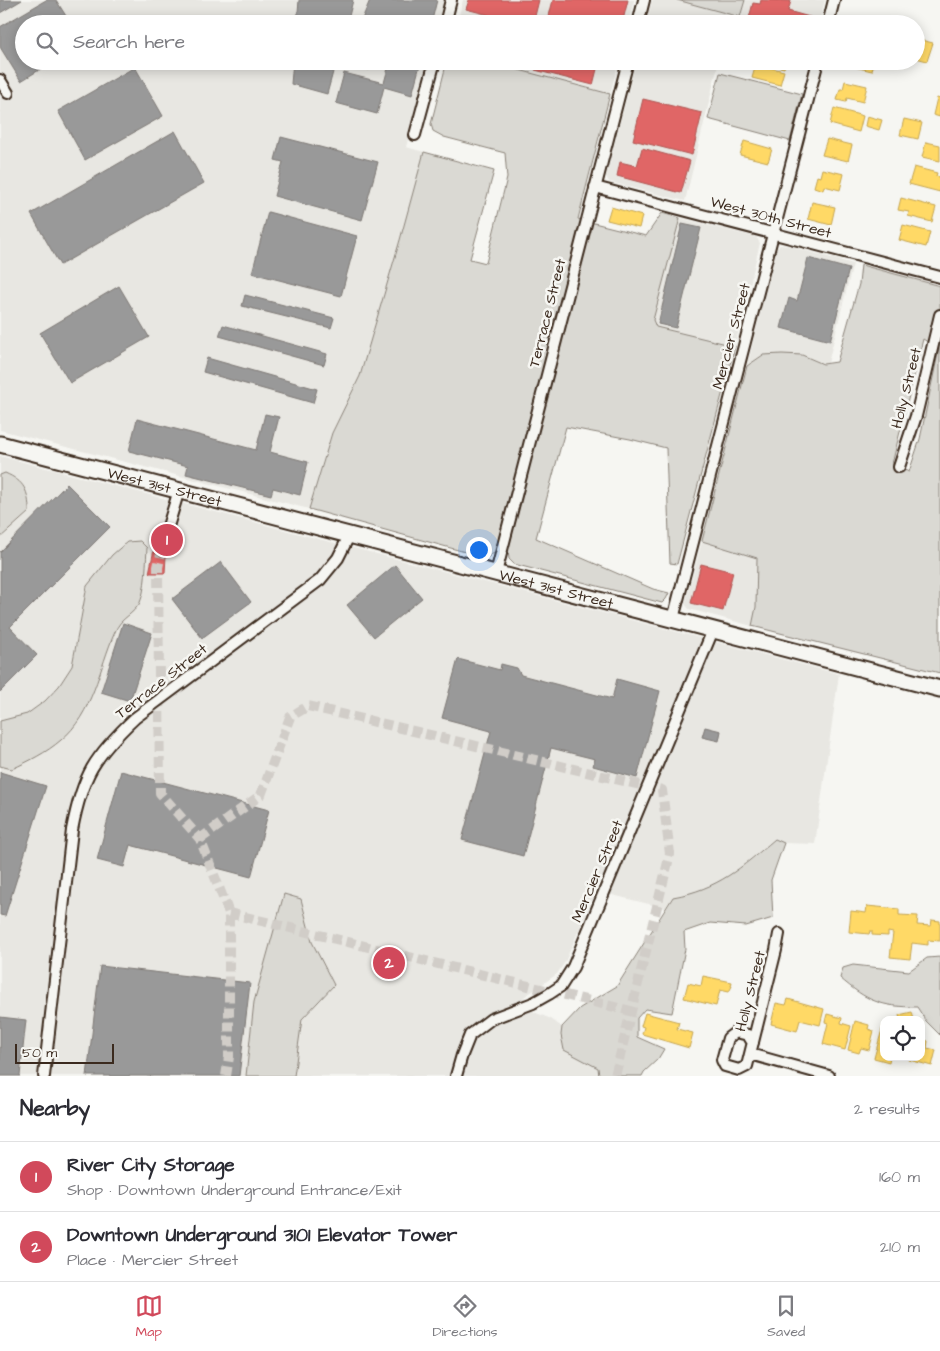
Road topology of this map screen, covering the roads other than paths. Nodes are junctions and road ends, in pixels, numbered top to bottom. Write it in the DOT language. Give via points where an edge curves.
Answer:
graph roads {
  1 [pos="451,0"];
  2 [pos="644,0"];
  3 [pos="834,0"];
  4 [pos="447,15"];
  5 [pos="640,15"];
  6 [pos="830,15"];
  7 [pos="433,70"];
  8 [pos="626,70"];
  9 [pos="816,70"];
  10 [pos="0,80"];
  11 [pos="8,94"];
  12 [pos="415,135"];
  13 [pos="595,187"];
  14 [pos="773,233"];
  15 [pos="940,277"];
  16 [pos="940,315"];
  17 [pos="0,444"];
  18 [pos="899,468"];
  19 [pos="178,490"];
  20 [pos="166,533"];
  21 [pos="350,534"];
  22 [pos="496,573"];
  23 [pos="673,619"];
  24 [pos="713,630"];
  25 [pos="940,689"];
  26 [pos="779,934"];
  27 [pos="753,1043"];
  28 [pos="750,1054"];
  29 [pos="44,1076"];
  30 [pos="456,1076"];
  31 [pos="829,1076"];
  1 -- 4 [label="street"];
  2 -- 5 [label="street"];
  3 -- 6 [label="street"];
  7 -- 12 [label="street"];
  8 -- 13 [label="street, Terrace Street"];
  9 -- 14 [label="street, Mercier Street"];
  10 -- 11 [label="street"];
  13 -- 14 [label="street, West 30th Street"];
  13 -- 22 [label="street, Terrace Street"];
  14 -- 15 [label="street, West 30th Street"];
  14 -- 23 [label="street, Mercier Street"];
  16 -- 18 [label="street, Holly Street" via="916,416"];
  17 -- 19 [label="main road, West 31st Street"];
  19 -- 20 [label="street"];
  19 -- 21 [label="main road, West 31st Street"];
  21 -- 22 [label="main road, West 31st Street"];
  21 -- 29 [label="street, Terrace Street" via="338,558 320,580 135,718 110,742 91,768 79,797 72,830"];
  22 -- 23 [label="main road, West 31st Street"];
  23 -- 24 [label="main road, West 31st Street"];
  24 -- 25 [label="main road, West 31st Street"];
  24 -- 30 [label="street, Mercier Street" via="573,967 561,986 549,994 491,1018 470,1035"];
  26 -- 27 [label="street, Holly Street"];
  27 -- 28 [label="street, Holly Street"];
  27 -- 28 [label="street" via="748,1035 736,1032 728,1038 722,1060 725,1066 739,1070 747,1066"];
  28 -- 31 [label="street"];
}
